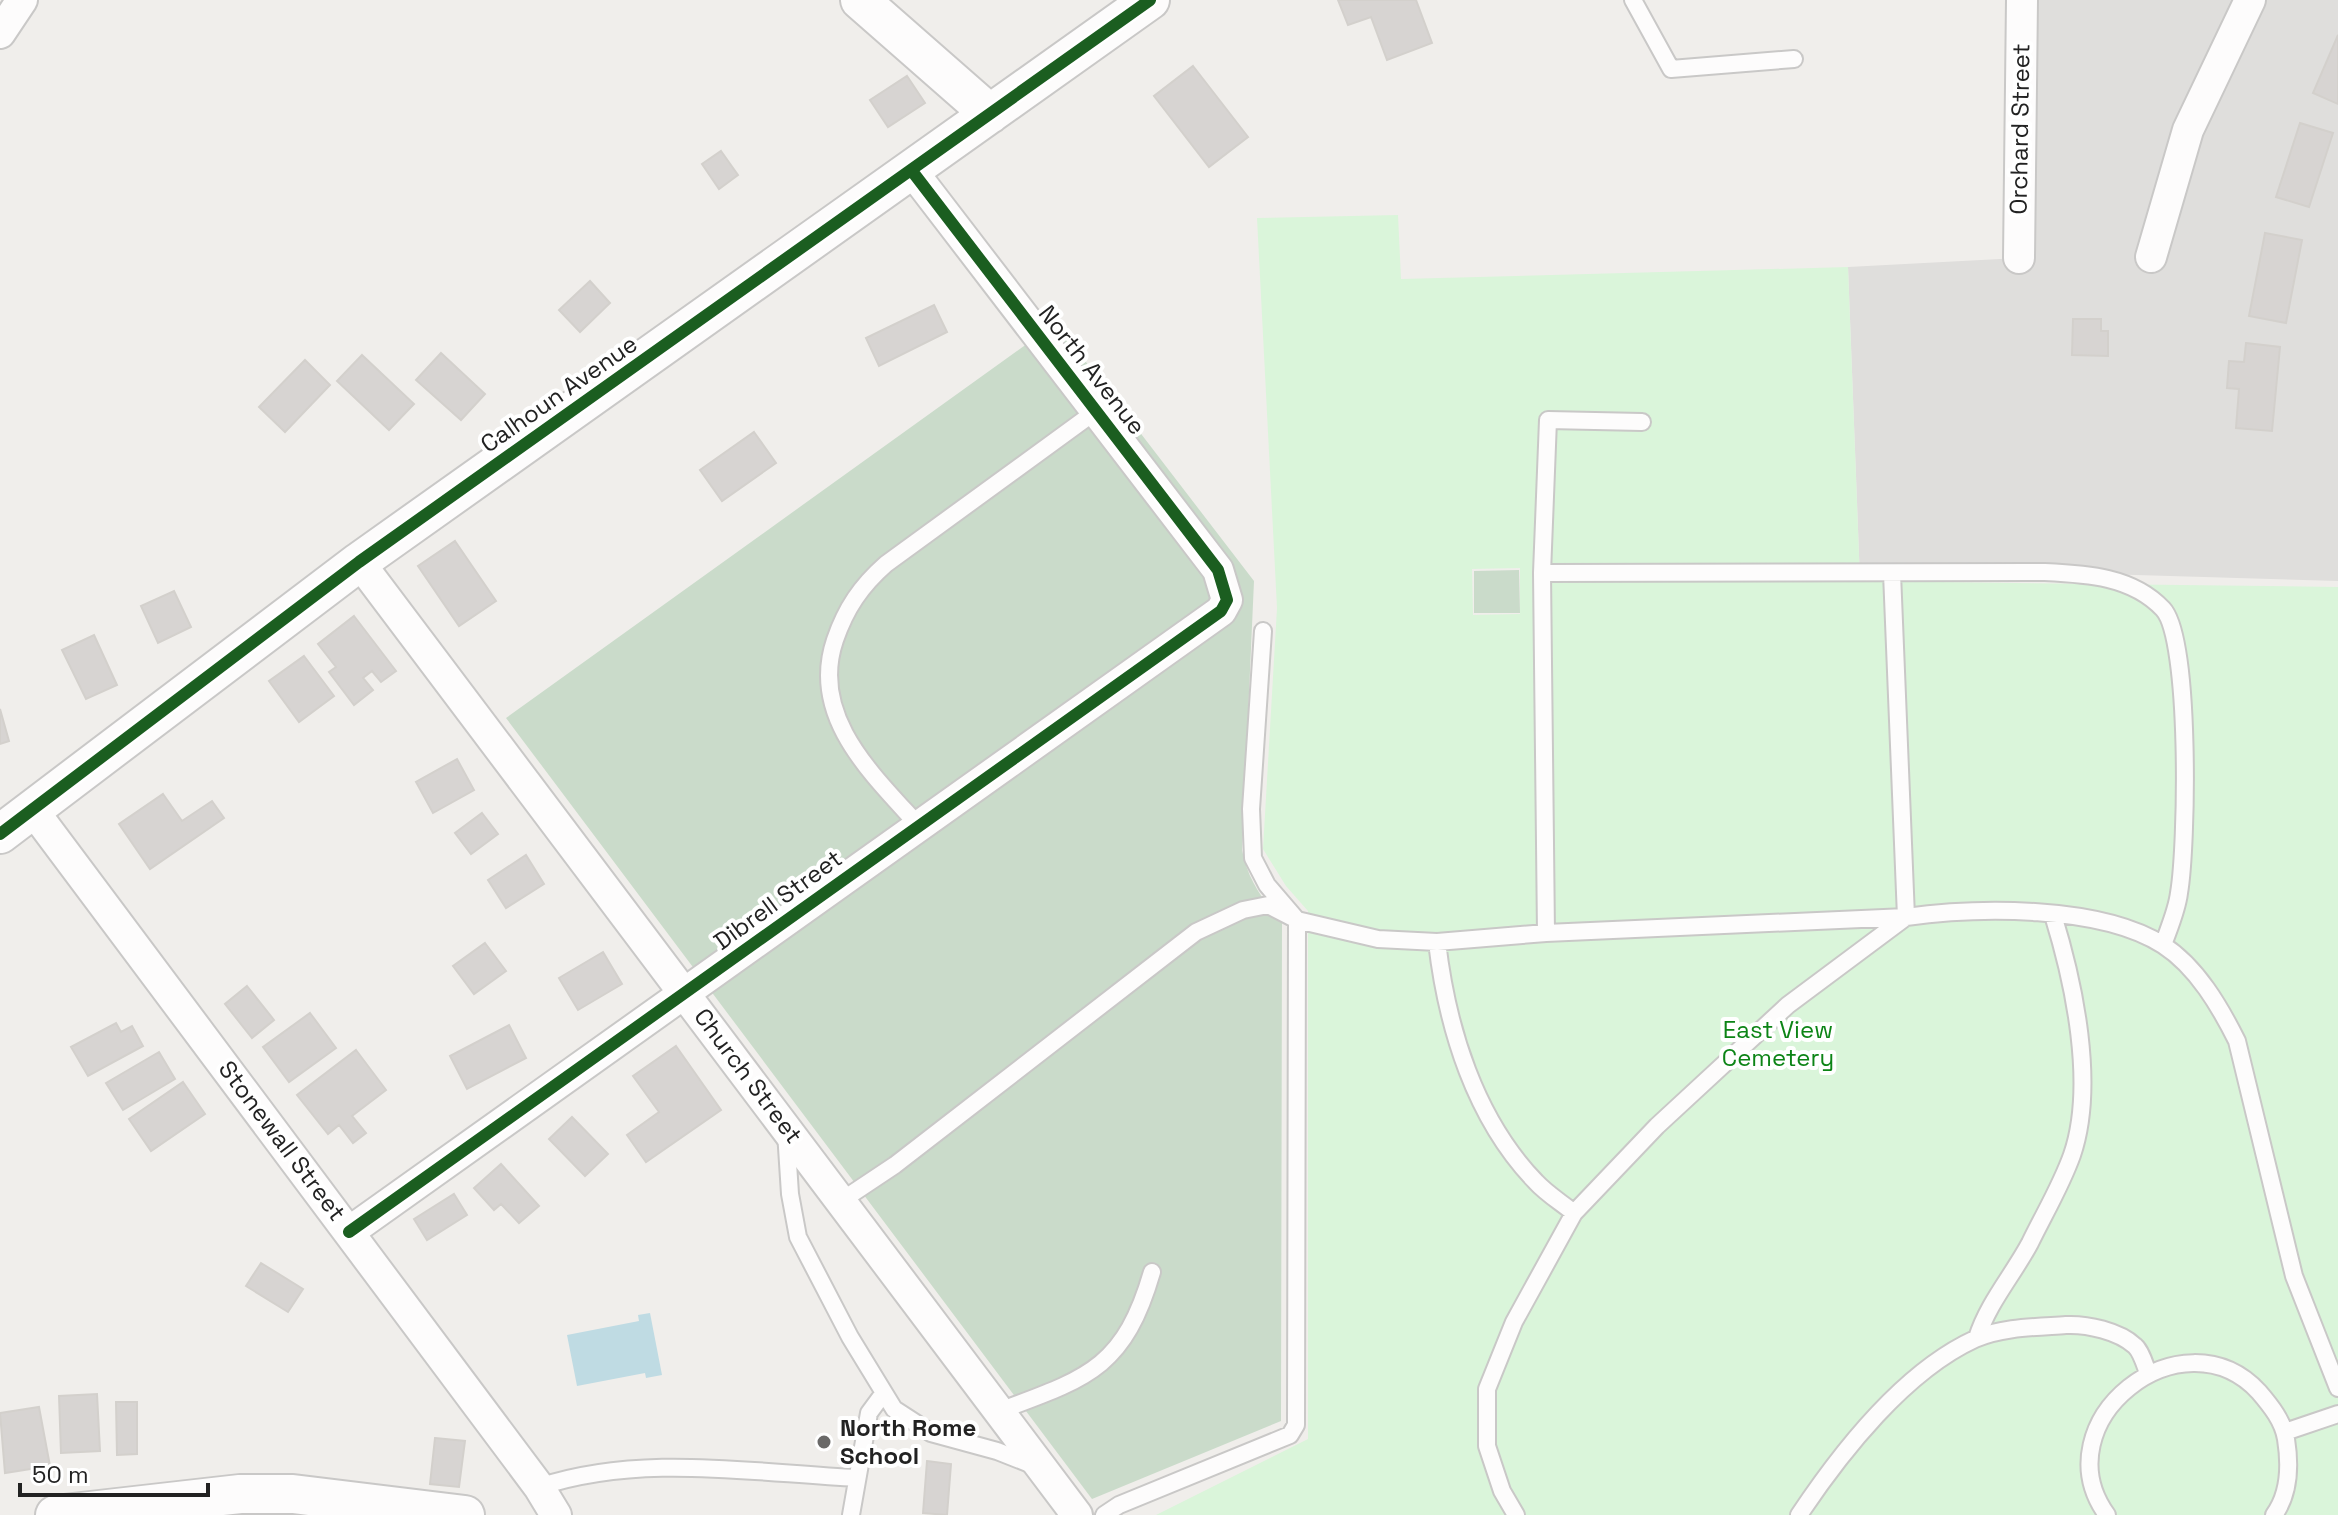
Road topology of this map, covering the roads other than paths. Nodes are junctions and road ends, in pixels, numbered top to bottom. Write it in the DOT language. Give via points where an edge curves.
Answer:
graph roads {
  1 [pos="22,0"];
  2 [pos="860,0"];
  3 [pos="1150,0"];
  4 [pos="1633,0"];
  5 [pos="2022,0"];
  6 [pos="2250,0"];
  7 [pos="0,33"];
  8 [pos="1794,59"];
  9 [pos="990,114"];
  10 [pos="912,171"];
  11 [pos="2151,257"];
  12 [pos="2019,258"];
  13 [pos="1096,411"];
  14 [pos="1642,422"];
  15 [pos="359,562"];
  16 [pos="1542,573"];
  17 [pos="1892,573"];
  18 [pos="1227,600"];
  19 [pos="1263,631"];
  20 [pos="32,809"];
  21 [pos="919,826"];
  22 [pos="0,834"];
  23 [pos="2053,915"];
  24 [pos="1906,917"];
  25 [pos="1297,920"];
  26 [pos="1546,933"];
  27 [pos="1437,942"];
  28 [pos="2163,945"];
  29 [pos="685,994"];
  30 [pos="785,1127"];
  31 [pos="841,1201"];
  32 [pos="1574,1213"];
  33 [pos="349,1232"];
  34 [pos="1152,1272"];
  35 [pos="1977,1338"];
  36 [pos="2148,1373"];
  37 [pos="2338,1388"];
  38 [pos="883,1394"];
  39 [pos="999,1411"];
  40 [pos="2338,1414"];
  41 [pos="2285,1432"];
  42 [pos="1042,1468"];
  43 [pos="857,1478"];
  44 [pos="539,1487"];
  45 [pos="96,1512"];
  46 [pos="55,1515"];
  47 [pos="465,1515"];
  48 [pos="556,1515"];
  49 [pos="851,1515"];
  50 [pos="1077,1515"];
  51 [pos="1104,1515"];
  52 [pos="1516,1515"];
  53 [pos="1799,1515"];
  54 [pos="2107,1515"];
  55 [pos="2274,1515"];
  1 -- 7 [label="street"];
  2 -- 9 [label="street"];
  3 -- 9 [label="street, Calhoun Avenue"];
  4 -- 8 [label="lane" via="1671,69"];
  5 -- 12 [label="street, Orchard Street"];
  6 -- 11 [label="street" via="2188,130"];
  9 -- 10 [label="street, Calhoun Avenue"];
  10 -- 13 [label="street, North Avenue"];
  10 -- 15 [label="street, Calhoun Avenue"];
  13 -- 18 [label="street, North Avenue" via="1218,570"];
  13 -- 21 [label="lane" via="886,564 863,584 838,631 828,659 828,692 836,719"];
  14 -- 16 [label="lane" via="1548,420"];
  15 -- 20 [label="street, Calhoun Avenue"];
  15 -- 29 [label="street, Church Street"];
  16 -- 17 [label="lane"];
  16 -- 26 [label="lane"];
  17 -- 24 [label="lane"];
  17 -- 28 [label="lane" via="2093,574 2145,593 2166,612 2179,658 2186,817 2179,894"];
  18 -- 21 [label="street, Dibrell Street" via="1221,611"];
  19 -- 25 [label="lane" via="1251,809 1253,858 1267,885"];
  20 -- 22 [label="street, Calhoun Avenue"];
  20 -- 33 [label="street, Stonewall Street"];
  21 -- 29 [label="street, Dibrell Street"];
  23 -- 24 [label="lane" via="1999,908"];
  23 -- 28 [label="lane" via="2112,925"];
  23 -- 35 [label="lane" via="2072,976 2078,1019 2079,1108 2073,1153"];
  24 -- 26 [label="lane"];
  24 -- 32 [label="lane" via="1766,1025"];
  25 -- 27 [label="lane" via="1378,939"];
  25 -- 31 [label="lane" via="1268,905 1243,910 1196,932"];
  25 -- 51 [label="lane" via="1296,1425 1290,1435"];
  26 -- 27 [label="lane"];
  27 -- 32 [label="lane" via="1449,1016 1484,1110 1536,1183"];
  28 -- 37 [label="lane" via="2203,984 2237,1041 2294,1276"];
  29 -- 30 [label="street, Church Street"];
  29 -- 33 [label="street, Dibrell Street"];
  30 -- 31 [label="street, Church Street"];
  30 -- 38 [label="lane" via="798,1237"];
  31 -- 39 [label="street, Church Street"];
  32 -- 52 [label="lane" via="1514,1322 1487,1389 1487,1446"];
  33 -- 44 [label="street, Stonewall Street"];
  34 -- 39 [label="lane" via="1139,1315 1117,1350 1058,1389"];
  35 -- 36 [label="lane" via="2035,1327 2074,1325 2108,1331 2136,1346"];
  35 -- 53 [label="lane" via="1903,1390 1871,1422"];
  36 -- 41 [label="lane" via="2175,1365 2230,1372 2263,1397"];
  36 -- 54 [label="lane" via="2108,1407 2096,1431 2093,1484"];
  38 -- 42 [label="lane" via="894,1409 931,1433"];
  38 -- 43 [label="lane" via="869,1413"];
  39 -- 42 [label="street, Church Street"];
  40 -- 41 [label="lane"];
  41 -- 55 [label="lane" via="2287,1485"];
  42 -- 50 [label="street, Church Street"];
  43 -- 44 [label="lane" via="641,1466 581,1473"];
  43 -- 49 [label="lane"];
  44 -- 48 [label="street, Stonewall Street"];
  45 -- 46 [label="street"];
  45 -- 47 [label="street" via="240,1494 293,1494"];
}
